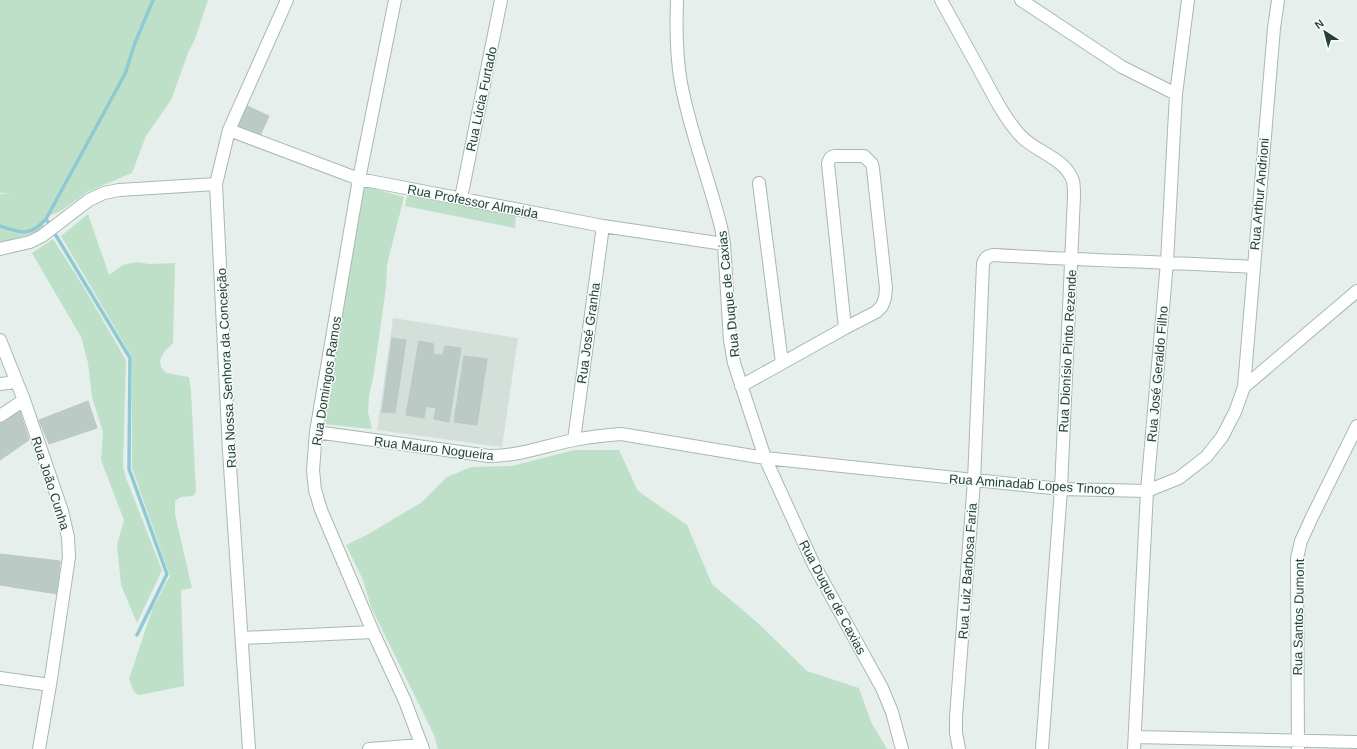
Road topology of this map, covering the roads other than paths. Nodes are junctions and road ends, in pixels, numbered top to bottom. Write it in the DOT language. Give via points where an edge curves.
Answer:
graph roads {
  1 [pos="287,0"];
  2 [pos="395,0"];
  3 [pos="501,0"];
  4 [pos="677,0"];
  5 [pos="941,0"];
  6 [pos="1021,0"];
  7 [pos="1188,0"];
  8 [pos="1278,0"];
  9 [pos="1176,94"];
  10 [pos="229,130"];
  11 [pos="359,179"];
  12 [pos="216,184"];
  13 [pos="759,184"];
  14 [pos="460,198"];
  15 [pos="603,226"];
  16 [pos="724,244"];
  17 [pos="0,249"];
  18 [pos="1071,260"];
  19 [pos="1167,262"];
  20 [pos="1253,267"];
  21 [pos="1357,291"];
  22 [pos="845,328"];
  23 [pos="0,340"];
  24 [pos="782,363"];
  25 [pos="16,382"];
  26 [pos="0,384"];
  27 [pos="741,386"];
  28 [pos="1244,388"];
  29 [pos="24,400"];
  30 [pos="0,416"];
  31 [pos="1357,426"];
  32 [pos="316,432"];
  33 [pos="574,440"];
  34 [pos="765,458"];
  35 [pos="974,480"];
  36 [pos="1061,489"];
  37 [pos="1147,491"];
  38 [pos="373,632"];
  39 [pos="242,638"];
  40 [pos="0,678"];
  41 [pos="50,685"];
  42 [pos="1357,742"];
  43 [pos="1135,743"];
  44 [pos="1208,744"];
  45 [pos="1297,745"];
  46 [pos="422,747"];
  47 [pos="39,749"];
  48 [pos="249,749"];
  49 [pos="369,749"];
  50 [pos="902,749"];
  51 [pos="959,749"];
  52 [pos="1042,749"];
  1 -- 10 [label="street, Rua Nossa Senhora da Conceição"];
  2 -- 11 [label="street, Rua Domingos Ramos"];
  3 -- 14 [label="street, Rua Lúcia Furtado"];
  4 -- 16 [label="street, Rua Duque de Caxias" via="677,57 680,82"];
  5 -- 18 [label="street, Rua Dionísio Pinto Rezende" via="1012,127 1029,144 1067,169 1074,196"];
  6 -- 9 [label="street" via="1122,67"];
  7 -- 9 [label="street, Rua José Geraldo Filho"];
  8 -- 20 [label="street, Rua Arthur Andrioni"];
  9 -- 19 [label="street, Rua José Geraldo Filho"];
  10 -- 11 [label="street, Rua Professor Almeida"];
  10 -- 12 [label="street, Rua Nossa Senhora da Conceição"];
  11 -- 14 [label="street, Rua Professor Almeida"];
  11 -- 32 [label="street, Rua Domingos Ramos"];
  12 -- 17 [label="street" via="104,193 88,200 42,236 30,242"];
  12 -- 39 [label="street, Rua Nossa Senhora da Conceição" via="229,451"];
  13 -- 24 [label="street"];
  14 -- 15 [label="street, Rua Professor Almeida"];
  15 -- 16 [label="street, Rua Professor Almeida"];
  15 -- 33 [label="street, Rua José Granha"];
  16 -- 27 [label="street, Rua Duque de Caxias" via="730,340"];
  18 -- 19 [label="street"];
  18 -- 35 [label="street, Rua Luiz Barbosa Faria" via="994,255 984,259"];
  18 -- 36 [label="street, Rua Dionísio Pinto Rezende"];
  19 -- 20 [label="street"];
  19 -- 37 [label="street, Rua José Geraldo Filho"];
  20 -- 28 [label="street, Rua Arthur Andrioni"];
  21 -- 28 [label="street, Rua Aminadab Lopes Tinoco"];
  22 -- 22 [label="street" via="876,312 885,298 873,169 872,164 864,156 835,156 829,159 828,164"];
  22 -- 24 [label="street"];
  23 -- 25 [label="street, Rua João Cunha"];
  24 -- 27 [label="street"];
  25 -- 26 [label="street"];
  25 -- 29 [label="street, Rua João Cunha"];
  27 -- 34 [label="street, Rua Duque de Caxias"];
  28 -- 37 [label="street, Rua Aminadab Lopes Tinoco" via="1222,437 1206,457 1178,478"];
  29 -- 30 [label="street"];
  29 -- 41 [label="street, Rua João Cunha" via="60,504 68,537 69,557"];
  31 -- 45 [label="street, Rua Santos Dumont" via="1312,517 1297,558"];
  32 -- 33 [label="street, Rua Mauro Nogueira" via="489,456 524,453"];
  32 -- 38 [label="street, Rua Domingos Ramos" via="313,470 315,490 321,510"];
  33 -- 34 [label="street, Rua Mauro Nogueira" via="621,434"];
  34 -- 35 [label="street, Rua Aminadab Lopes Tinoco"];
  34 -- 50 [label="street, Rua Duque de Caxias" via="814,565 882,688 892,712"];
  35 -- 36 [label="street, Rua Aminadab Lopes Tinoco"];
  35 -- 51 [label="street, Rua Luiz Barbosa Faria" via="956,717"];
  36 -- 37 [label="street, Rua Aminadab Lopes Tinoco"];
  36 -- 52 [label="street, Rua Dionísio Pinto Rezende"];
  37 -- 43 [label="street, Rua José Geraldo Filho"];
  38 -- 39 [label="street"];
  38 -- 46 [label="street, Rua Domingos Ramos" via="405,701"];
  39 -- 48 [label="street, Rua Nossa Senhora da Conceição"];
  40 -- 41 [label="street"];
  41 -- 47 [label="street, Rua João Cunha"];
  42 -- 45 [label="street"];
  43 -- 44 [label="street"];
  44 -- 45 [label="street"];
  46 -- 49 [label="street"];
}
